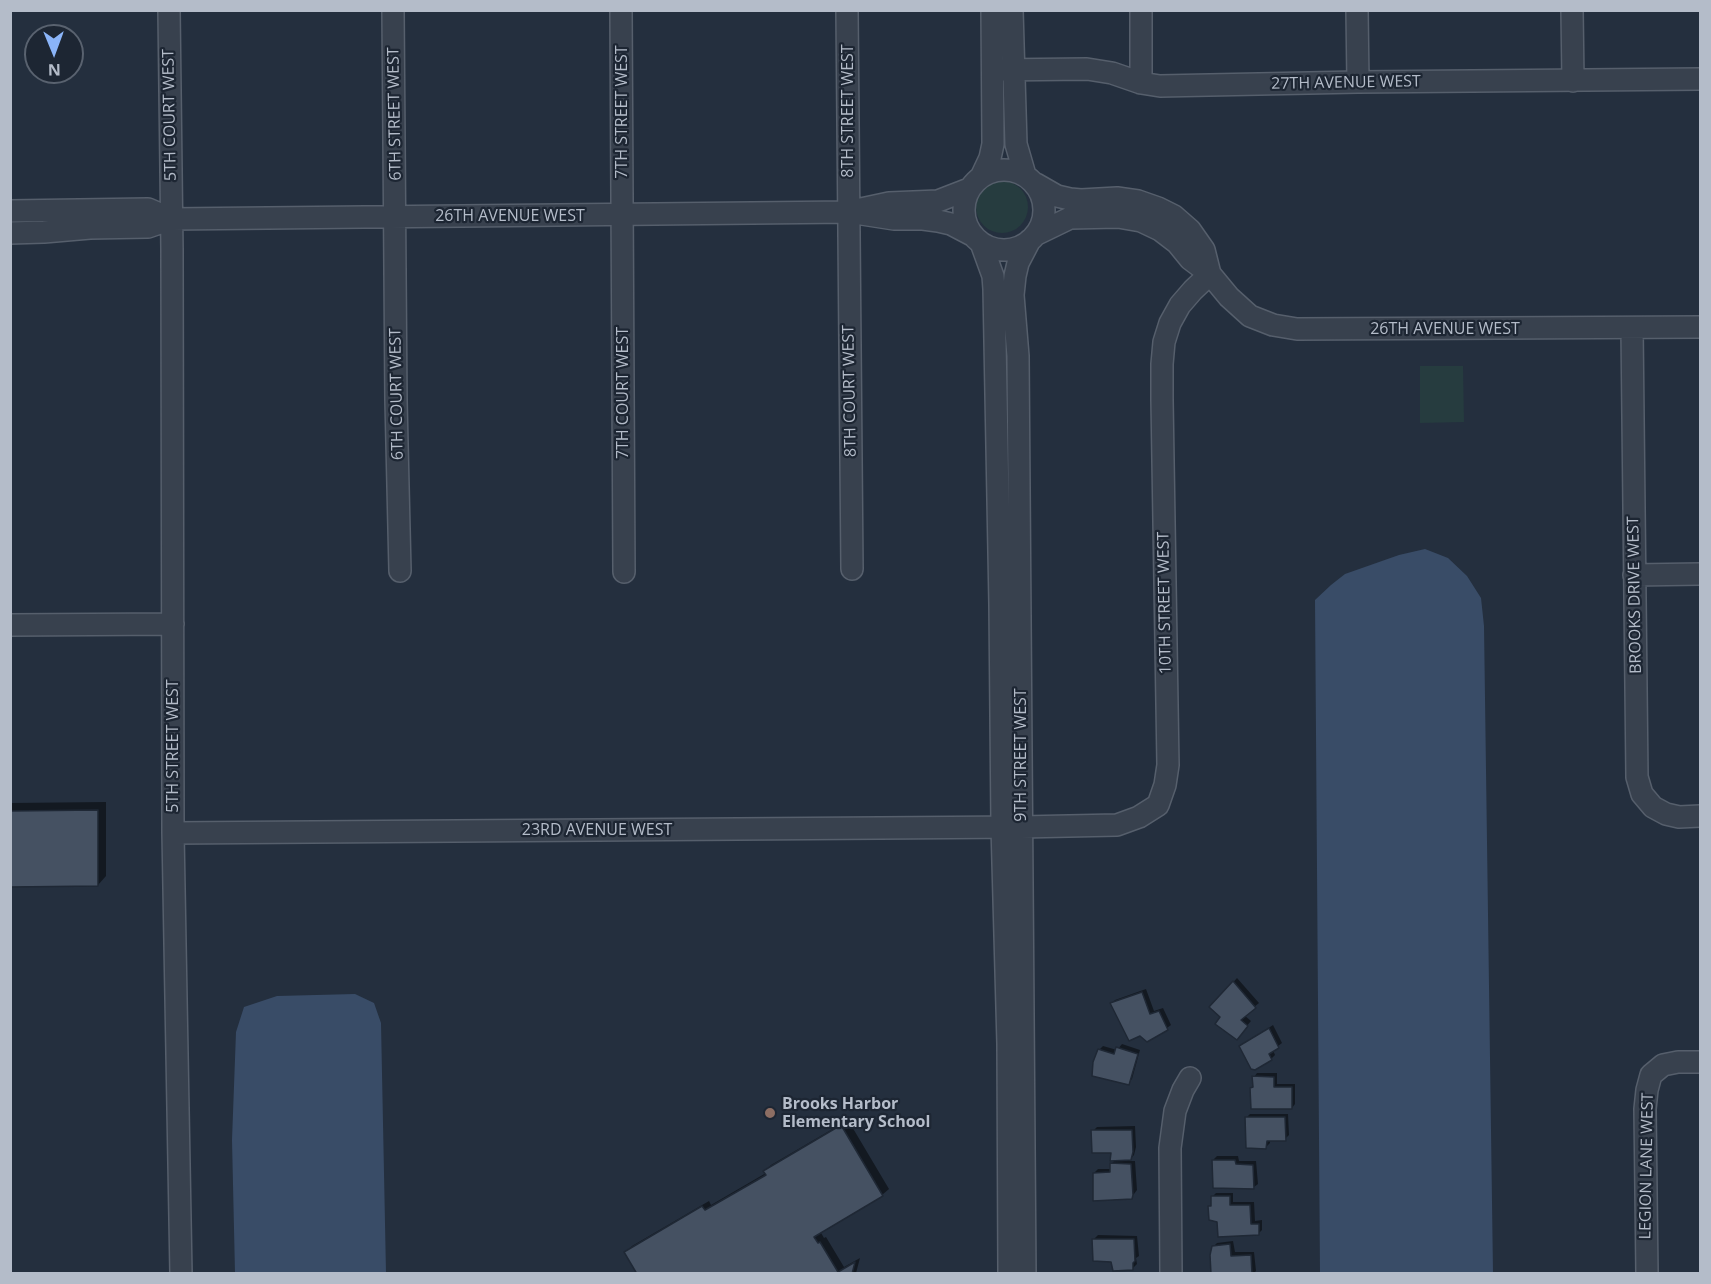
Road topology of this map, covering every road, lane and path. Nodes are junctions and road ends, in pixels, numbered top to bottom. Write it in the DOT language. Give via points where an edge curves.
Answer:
graph roads {
  1 [pos="169,10"];
  2 [pos="393,10"];
  3 [pos="621,10"];
  4 [pos="847,10"];
  5 [pos="992,10"];
  6 [pos="1012,10"];
  7 [pos="1141,10"];
  8 [pos="1357,10"];
  9 [pos="1572,10"];
  10 [pos="1003,70"];
  11 [pos="1701,79"];
  12 [pos="1573,81"];
  13 [pos="1358,82"];
  14 [pos="1141,83"];
  15 [pos="1030,179"];
  16 [pos="975,182"];
  17 [pos="10,211"];
  18 [pos="849,212"];
  19 [pos="622,214"];
  20 [pos="396,216"];
  21 [pos="171,219"];
  22 [pos="10,233"];
  23 [pos="1033,237"];
  24 [pos="976,239"];
  25 [pos="1210,274"];
  26 [pos="1701,327"];
  27 [pos="1632,328"];
  28 [pos="852,569"];
  29 [pos="400,571"];
  30 [pos="624,572"];
  31 [pos="1701,574"];
  32 [pos="1634,575"];
  33 [pos="172,624"];
  34 [pos="10,625"];
  35 [pos="1701,816"];
  36 [pos="1011,827"];
  37 [pos="173,833"];
  38 [pos="1701,1062"];
  39 [pos="1190,1078"];
  40 [pos="181,1274"];
  41 [pos="1009,1274"];
  42 [pos="1025,1274"];
  43 [pos="1172,1274"];
  44 [pos="1647,1274"];
  1 -- 21 [label="street, 5TH COURT WEST"];
  2 -- 20 [label="street, 6TH STREET WEST"];
  3 -- 19 [label="street, 7TH STREET WEST"];
  4 -- 18 [label="street, 8TH STREET WEST"];
  5 -- 10 [label="street"];
  6 -- 10 [label="street"];
  7 -- 14 [label="street"];
  8 -- 13 [label="street"];
  9 -- 12 [label="street"];
  10 -- 14 [label="street, 27TH AVENUE WEST" via="1087,69"];
  10 -- 15 [label="street" via="1016,144"];
  10 -- 16 [label="street" via="990,158"];
  11 -- 12 [label="street, 27TH AVENUE WEST"];
  12 -- 13 [label="street, 27TH AVENUE WEST"];
  13 -- 14 [label="street, 27TH AVENUE WEST" via="1160,86"];
  15 -- 16 [label="street" via="1003,169"];
  15 -- 23 [label="street" via="1044,203 1042,224"];
  15 -- 25 [label="street, 26TH AVENUE WEST" via="1057,196 1138,201 1174,216 1204,250"];
  16 -- 18 [label="street, 26TH AVENUE WEST" via="938,201 889,203"];
  16 -- 24 [label="street" via="964,200 963,213"];
  17 -- 21 [label="street, 26TH AVENUE WEST" via="147,209"];
  18 -- 19 [label="street, 26TH AVENUE WEST"];
  18 -- 24 [label="street, 26TH AVENUE WEST" via="938,221"];
  18 -- 28 [label="street, 8TH COURT WEST"];
  19 -- 20 [label="street, 26TH AVENUE WEST"];
  19 -- 30 [label="street, 7TH COURT WEST"];
  20 -- 21 [label="street, 26TH AVENUE WEST"];
  20 -- 29 [label="street, 6TH COURT WEST"];
  21 -- 22 [label="street, 26TH AVENUE WEST" via="148,227"];
  21 -- 33 [label="street, 5TH STREET WEST"];
  23 -- 24 [label="street" via="1006,250 993,249"];
  23 -- 25 [label="street, 26TH AVENUE WEST" via="1070,218 1118,217 1141,221 1177,243"];
  23 -- 36 [label="street, 9TH STREET WEST" via="1018,264 1013,295 1017,356"];
  24 -- 36 [label="street, 9TH STREET WEST" via="993,276 994,289 1000,593"];
  25 -- 27 [label="street, 26TH AVENUE WEST" via="1250,316 1297,329"];
  25 -- 36 [label="street, 10TH STREET WEST" via="1180,305 1164,342 1168,765 1158,805 1117,825"];
  26 -- 27 [label="street, 26TH AVENUE WEST"];
  27 -- 32 [label="street, BROOKS DRIVE WEST"];
  31 -- 32 [label="street"];
  32 -- 35 [label="street, BROOKS DRIVE WEST" via="1638,785 1648,802 1666,814"];
  33 -- 34 [label="street"];
  33 -- 37 [label="street, 5TH STREET WEST"];
  36 -- 37 [label="street, 23RD AVENUE WEST"];
  36 -- 41 [label="street, 9TH STREET WEST"];
  36 -- 42 [label="street, 9TH STREET WEST"];
  37 -- 40 [label="street, 5TH STREET WEST"];
  38 -- 44 [label="street, LEGION LANE WEST" via="1663,1065 1651,1075 1647,1090"];
  39 -- 43 [label="street" via="1175,1111 1170,1148"];
}
